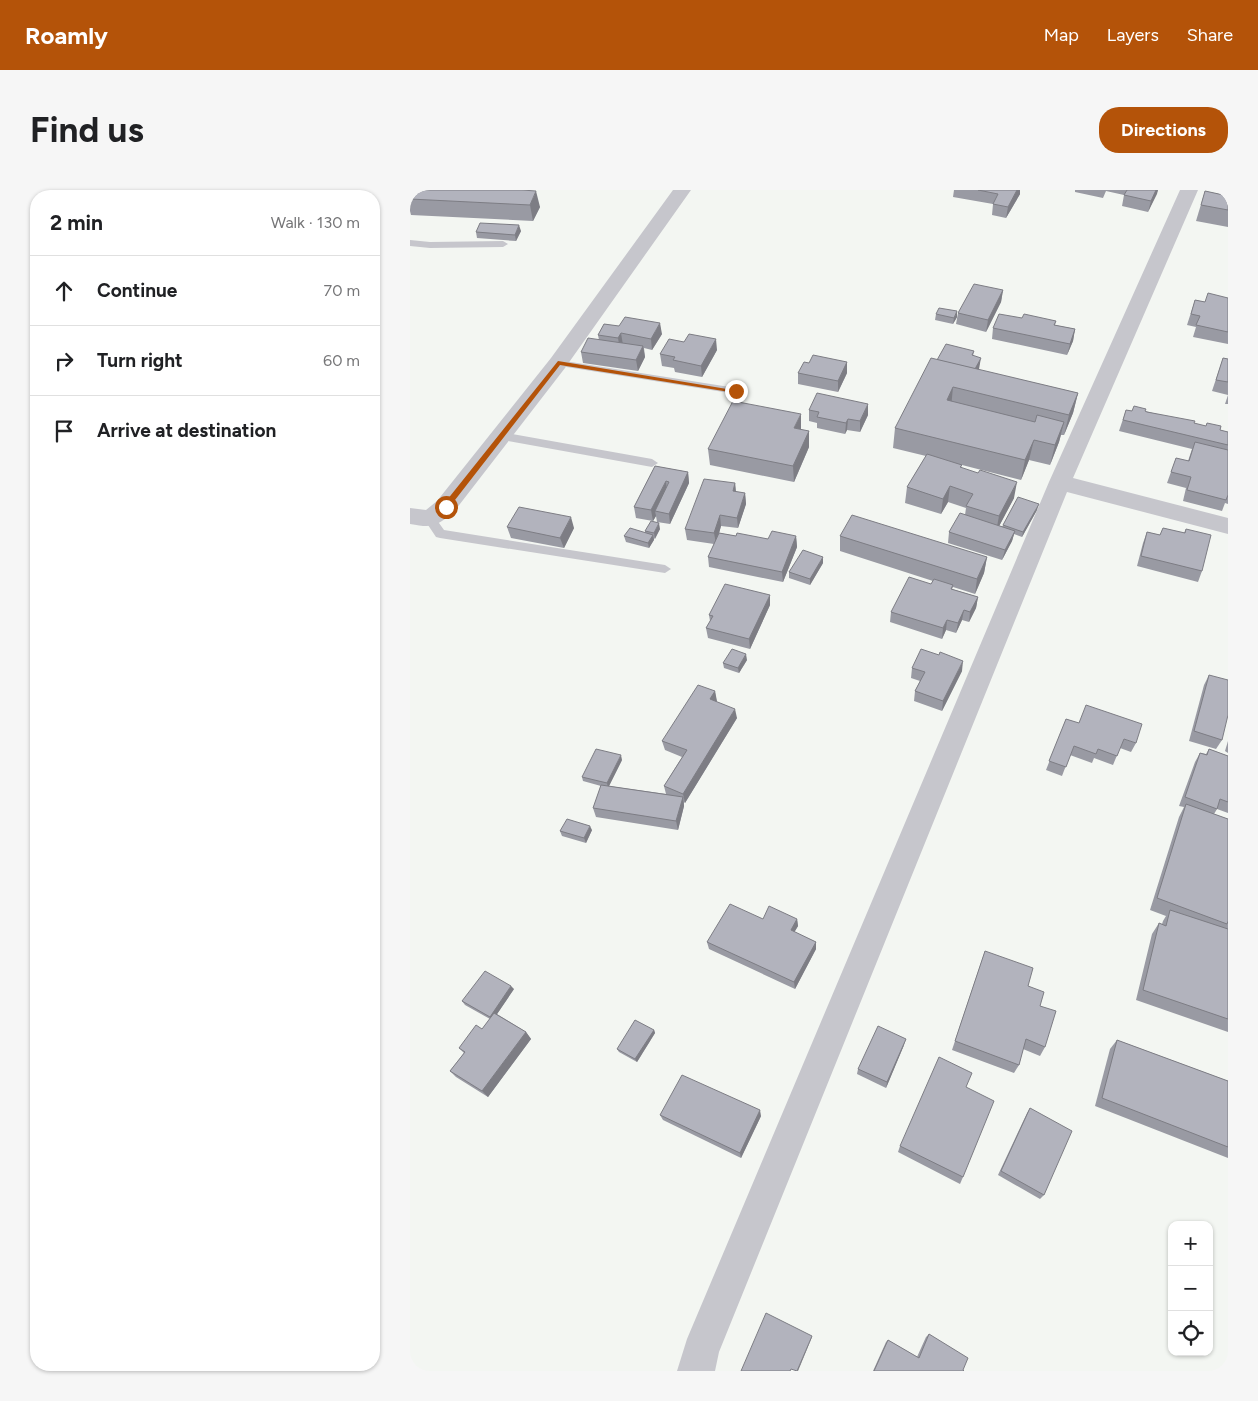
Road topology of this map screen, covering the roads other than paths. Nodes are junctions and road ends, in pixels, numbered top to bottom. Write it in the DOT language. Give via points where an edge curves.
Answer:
graph roads {
  1 [pos="682,190"];
  2 [pos="1189,190"];
  3 [pos="410,243"];
  4 [pos="503,244"];
  5 [pos="558,363"];
  6 [pos="736,391"];
  7 [pos="501,436"];
  8 [pos="652,463"];
  9 [pos="1060,482"];
  10 [pos="410,516"];
  11 [pos="430,519"];
  12 [pos="1228,526"];
  13 [pos="665,569"];
  14 [pos="696,1371"];
  1 -- 5 [label="street"];
  2 -- 9 [label="street"];
  3 -- 4 [label="lane"];
  5 -- 6 [label="lane"];
  5 -- 7 [label="street"];
  7 -- 8 [label="lane"];
  7 -- 11 [label="street" via="446,507"];
  9 -- 12 [label="street"];
  9 -- 14 [label="street" via="707,1333"];
  10 -- 11 [label="street"];
  11 -- 13 [label="lane" via="440,534"];
}
